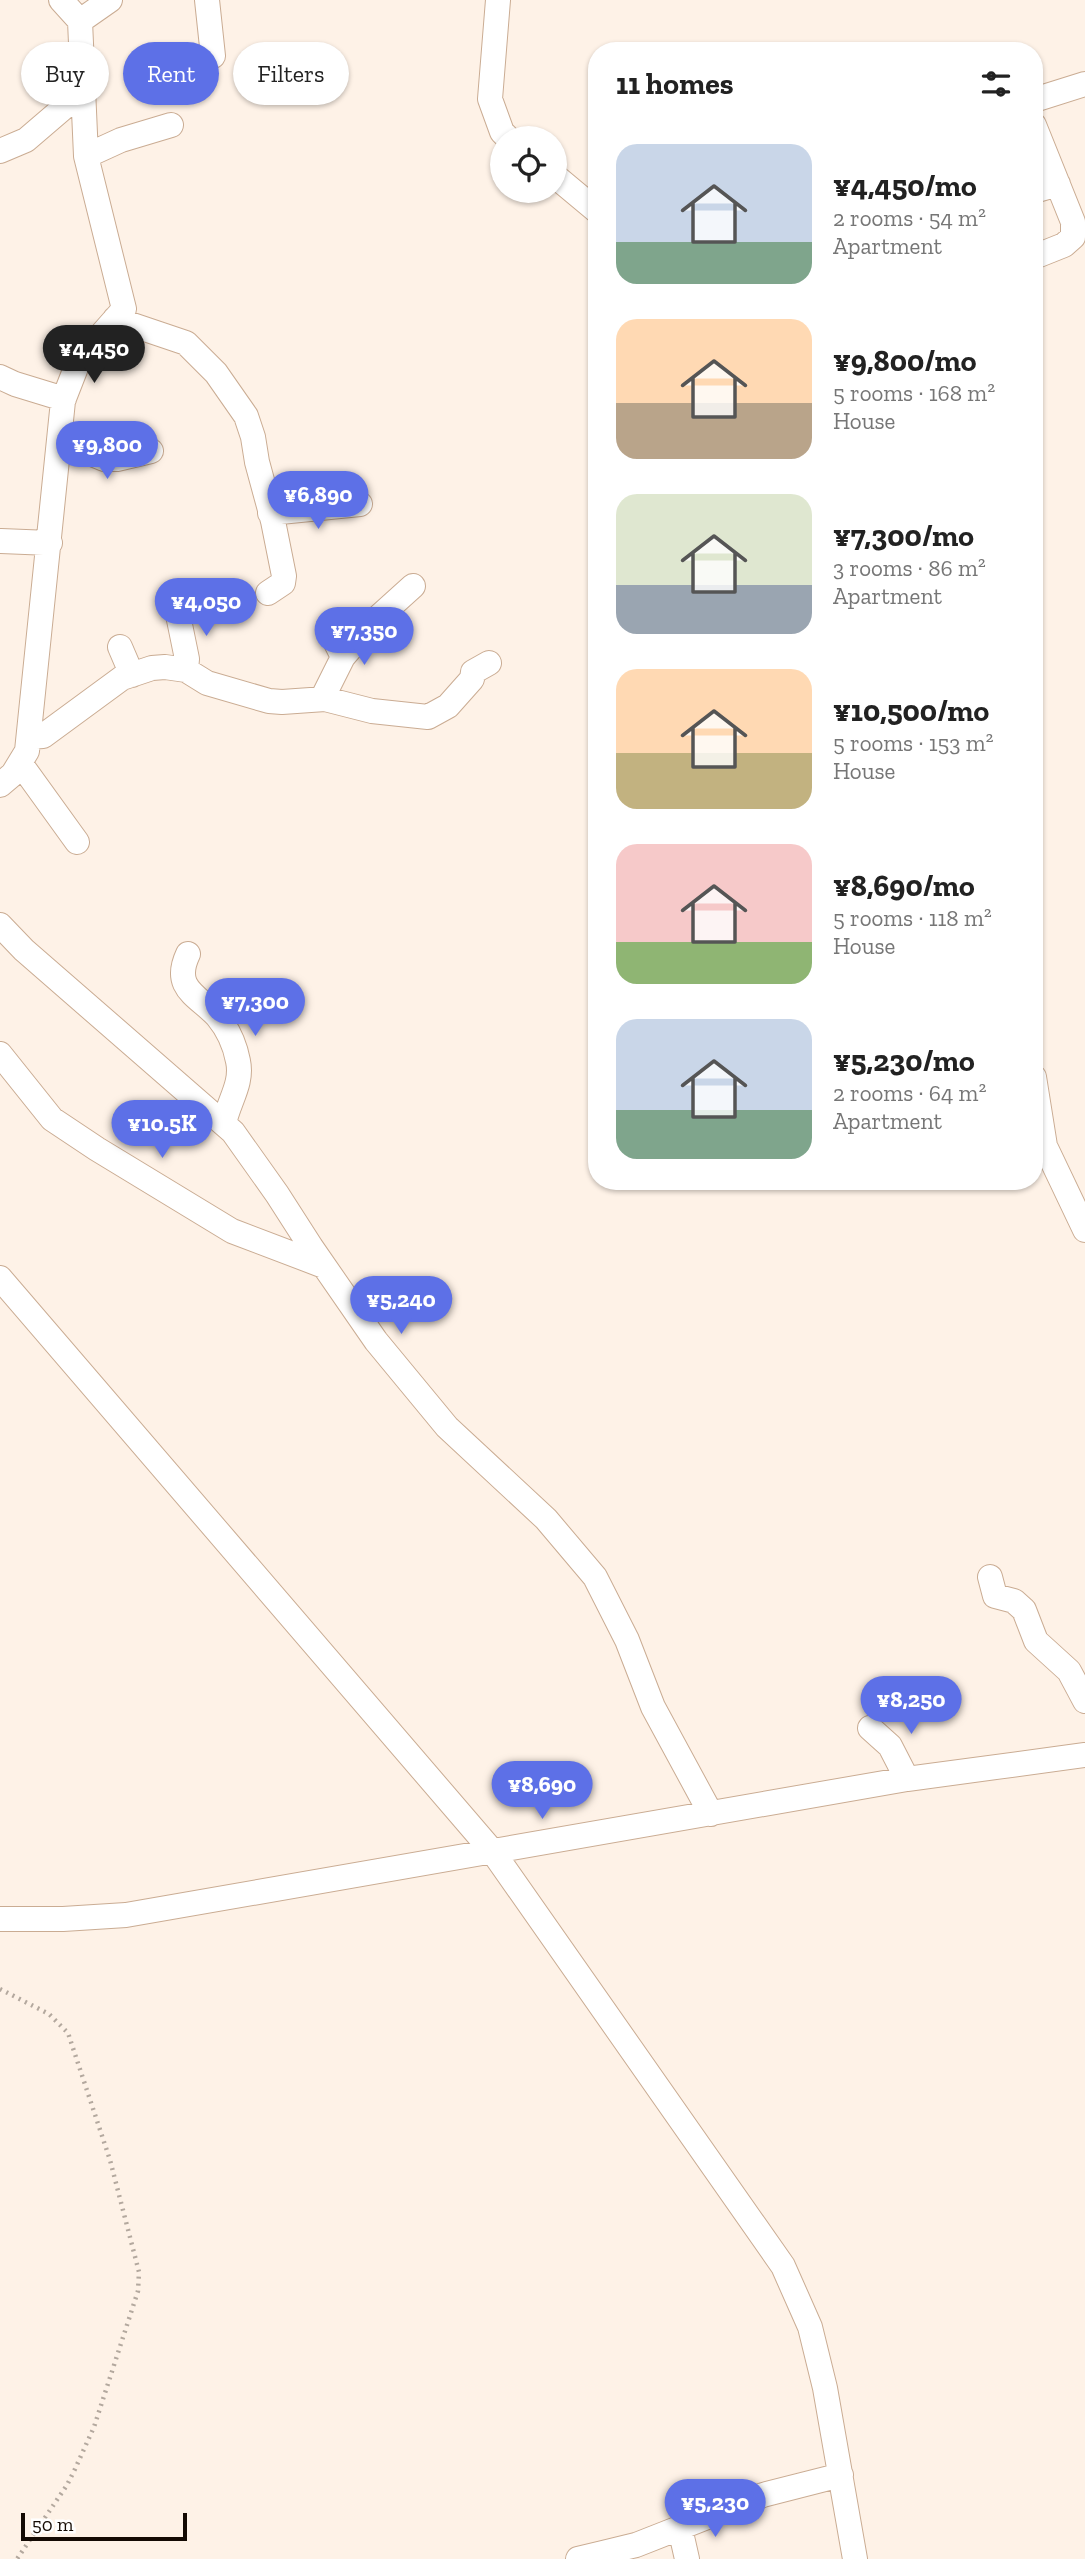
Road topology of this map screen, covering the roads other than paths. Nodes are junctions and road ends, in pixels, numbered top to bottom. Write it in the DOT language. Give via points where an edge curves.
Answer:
graph roads {
  1 [pos="61,0"];
  2 [pos="110,0"];
  3 [pos="207,0"];
  4 [pos="498,0"];
  5 [pos="80,20"];
  6 [pos="81,42"];
  7 [pos="212,42"];
  8 [pos="1085,84"];
  9 [pos="1043,97"];
  10 [pos="68,105"];
  11 [pos="83,105"];
  12 [pos="172,125"];
  13 [pos="500,126"];
  14 [pos="1043,147"];
  15 [pos="0,151"];
  16 [pos="86,156"];
  17 [pos="1058,184"];
  18 [pos="567,186"];
  19 [pos="1043,188"];
  20 [pos="588,204"];
  21 [pos="1043,253"];
  22 [pos="115,319"];
  23 [pos="0,377"];
  24 [pos="64,399"];
  25 [pos="151,451"];
  26 [pos="58,452"];
  27 [pos="360,503"];
  28 [pos="271,513"];
  29 [pos="1,541"];
  30 [pos="50,543"];
  31 [pos="413,586"];
  32 [pos="268,593"];
  33 [pos="177,610"];
  34 [pos="120,647"];
  35 [pos="489,663"];
  36 [pos="186,670"];
  37 [pos="132,675"];
  38 [pos="322,699"];
  39 [pos="29,737"];
  40 [pos="20,762"];
  41 [pos="0,785"];
  42 [pos="77,842"];
  43 [pos="0,925"];
  44 [pos="188,954"];
  45 [pos="0,1054"];
  46 [pos="224,1124"];
  47 [pos="1043,1133"];
  48 [pos="1085,1230"];
  49 [pos="324,1266"];
  50 [pos="0,1279"];
  51 [pos="990,1577"];
  52 [pos="1085,1701"];
  53 [pos="870,1728"];
  54 [pos="1085,1755"];
  55 [pos="907,1779"];
  56 [pos="711,1814"];
  57 [pos="493,1852"];
  58 [pos="0,1919"];
  59 [pos="841,2475"];
  60 [pos="680,2529"];
  61 [pos="578,2559"];
  62 [pos="687,2559"];
  63 [pos="855,2559"];
  1 -- 5 [label="street"];
  2 -- 5 [label="street"];
  3 -- 7 [label="street"];
  4 -- 13 [label="street" via="490,99"];
  5 -- 6 [label="street"];
  8 -- 9 [label="street"];
  10 -- 15 [label="street" via="26,140"];
  11 -- 16 [label="street"];
  12 -- 16 [label="street"];
  14 -- 17 [label="street"];
  16 -- 22 [label="street" via="124,309"];
  17 -- 19 [label="street"];
  17 -- 21 [label="street" via="1073,222 1073,237"];
  18 -- 20 [label="street"];
  22 -- 24 [label="street" via="79,360"];
  22 -- 28 [label="street" via="186,343 216,373 251,428"];
  23 -- 24 [label="street"];
  24 -- 26 [label="street"];
  25 -- 26 [label="street" via="117,459"];
  26 -- 30 [label="street"];
  27 -- 28 [label="street"];
  28 -- 32 [label="street" via="284,576 283,583"];
  29 -- 30 [label="street"];
  30 -- 39 [label="street"];
  31 -- 38 [label="street" via="338,647"];
  33 -- 36 [label="street"];
  34 -- 37 [label="street"];
  35 -- 38 [label="street" via="474,672 448,706 428,717"];
  36 -- 37 [label="street" via="165,667"];
  36 -- 38 [label="street" via="208,683 255,698 282,702"];
  37 -- 39 [label="street" via="43,736"];
  39 -- 40 [label="street"];
  40 -- 41 [label="street"];
  40 -- 42 [label="street"];
  43 -- 46 [label="street"];
  44 -- 46 [label="street" via="182,967 186,988 217,1017 239,1062 239,1080"];
  45 -- 49 [label="street" via="52,1119 97,1149 232,1231"];
  46 -- 49 [label="street"];
  47 -- 48 [label="street"];
  49 -- 56 [label="street" via="376,1341 447,1427 545,1519 596,1577 653,1707"];
  50 -- 57 [label="street"];
  51 -- 52 [label="street" via="995,1596 1014,1601 1024,1610 1036,1641 1069,1671"];
  53 -- 55 [label="street" via="890,1745"];
  54 -- 55 [label="street"];
  55 -- 56 [label="street"];
  56 -- 57 [label="street"];
  57 -- 58 [label="street" via="126,1914"];
  57 -- 59 [label="street" via="783,2266 810,2327"];
  59 -- 60 [label="street" via="763,2495"];
  59 -- 63 [label="street"];
  60 -- 61 [label="street"];
  60 -- 62 [label="street"];
}
